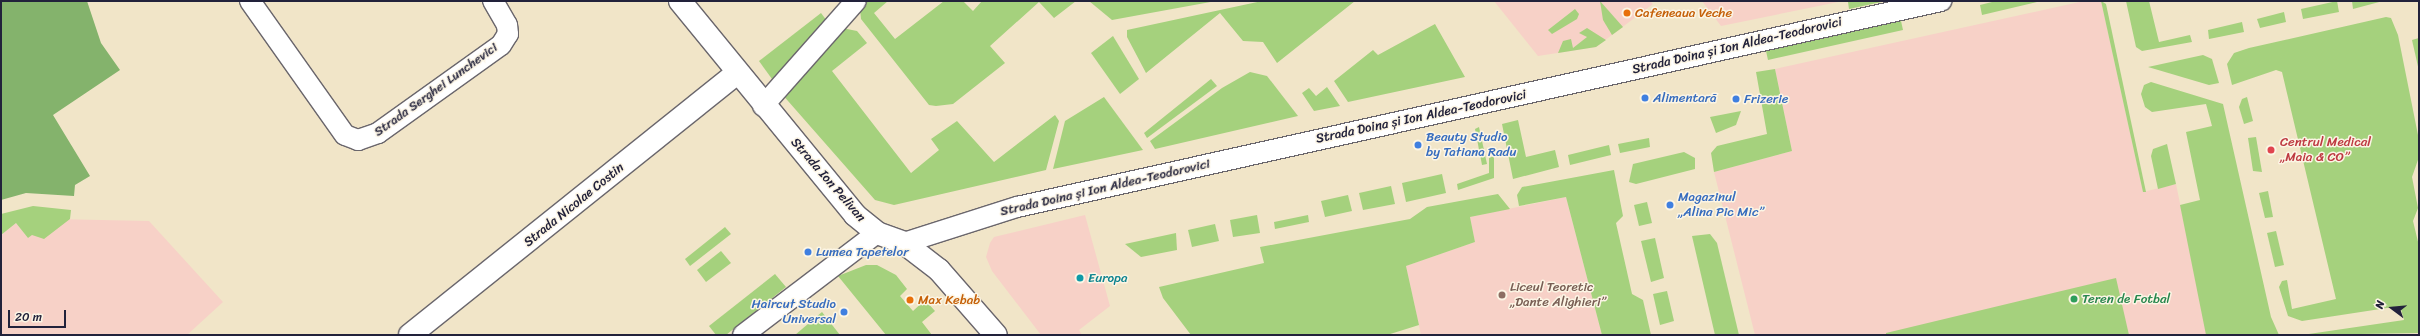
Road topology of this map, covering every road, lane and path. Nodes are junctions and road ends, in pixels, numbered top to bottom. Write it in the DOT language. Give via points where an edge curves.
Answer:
graph roads {
  1 [pos="250,1"];
  2 [pos="493,1"];
  3 [pos="680,1"];
  4 [pos="856,1"];
  5 [pos="1941,1"];
  6 [pos="737,73"];
  7 [pos="763,106"];
  8 [pos="877,233"];
  9 [pos="904,243"];
  10 [pos="410,335"];
  11 [pos="743,335"];
  12 [pos="996,335"];
  1 -- 2 [label="street, Strada Serghei Lunchevici" via="345,135 358,140 378,133 501,45 508,34 508,25"];
  3 -- 6 [label="main road, Strada Ion Pelivan"];
  4 -- 7 [label="street"];
  5 -- 9 [label="street, Strada Doina și Ion Aldea-Teodorovici" via="1040,202 960,223"];
  6 -- 7 [label="main road, Strada Ion Pelivan"];
  6 -- 10 [label="main road, Strada Nicolae Costin"];
  7 -- 8 [label="main road, Strada Ion Pelivan" via="855,215"];
  8 -- 9 [label="main road, Strada Ion Pelivan"];
  8 -- 11 [label="street"];
  9 -- 12 [label="main road, Strada Ion Pelivan" via="950,281"];
}
